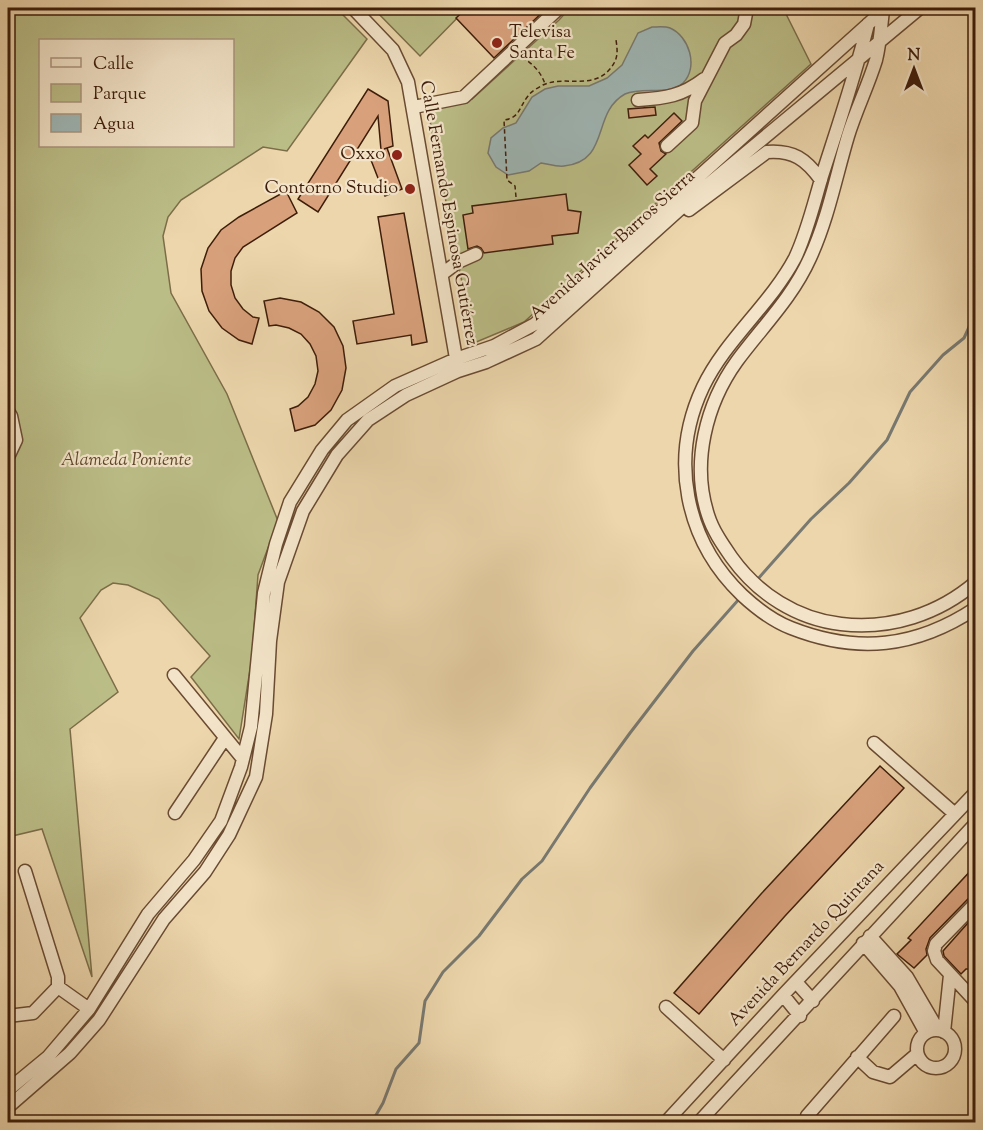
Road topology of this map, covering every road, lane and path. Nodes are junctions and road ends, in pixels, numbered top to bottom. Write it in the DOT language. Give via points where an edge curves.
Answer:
graph roads {
  1 [pos="353,8"];
  2 [pos="559,8"];
  3 [pos="747,8"];
  4 [pos="920,8"];
  5 [pos="885,9"];
  6 [pos="868,23"];
  7 [pos="616,40"];
  8 [pos="879,43"];
  9 [pos="514,51"];
  10 [pos="859,59"];
  11 [pos="708,76"];
  12 [pos="545,84"];
  13 [pos="638,100"];
  14 [pos="414,107"];
  15 [pos="667,146"];
  16 [pos="821,180"];
  17 [pos="516,197"];
  18 [pos="646,239"];
  19 [pos="476,254"];
  20 [pos="442,274"];
  21 [pos="457,365"];
  22 [pos="8,411"];
  23 [pos="8,457"];
  24 [pos="975,582"];
  25 [pos="975,608"];
  26 [pos="174,675"];
  27 [pos="225,738"];
  28 [pos="874,743"];
  29 [pos="243,759"];
  30 [pos="975,792"];
  31 [pos="175,813"];
  32 [pos="955,814"];
  33 [pos="975,823"];
  34 [pos="25,871"];
  35 [pos="975,903"];
  36 [pos="866,939"];
  37 [pos="950,975"];
  38 [pos="796,982"];
  39 [pos="58,987"];
  40 [pos="783,995"];
  41 [pos="813,1000"];
  42 [pos="975,1002"];
  43 [pos="666,1008"];
  44 [pos="89,1009"];
  45 [pos="8,1016"];
  46 [pos="800,1016"];
  47 [pos="894,1016"];
  48 [pos="936,1032"];
  49 [pos="917,1054"];
  50 [pos="857,1057"];
  51 [pos="724,1060"];
  52 [pos="8,1090"];
  53 [pos="8,1107"];
  54 [pos="807,1116"];
  55 [pos="666,1122"];
  56 [pos="699,1122"];
  1 -- 14 [label="street, Calle Fernando Espinosa Gutiérrez" via="393,50 408,82"];
  2 -- 9 [label="street"];
  3 -- 11 [label="street" via="744,24 725,43"];
  4 -- 8 [label="street, Avenida Javier Barros Sierra"];
  5 -- 6 [label="street, Avenida Javier Barros Sierra"];
  5 -- 8 [label="street"];
  6 -- 10 [label="street"];
  6 -- 21 [label="street, Avenida Javier Barros Sierra" via="535,324"];
  7 -- 12 [label="path" via="616,62 606,74 588,81"];
  8 -- 10 [label="street, Avenida Javier Barros Sierra"];
  8 -- 24 [label="street" via="811,257 785,303 722,384 707,418 702,486 708,515 738,566 763,592 793,611 824,622 856,626 894,623 928,612"];
  9 -- 12 [label="path" via="531,62"];
  9 -- 14 [label="street" via="464,97"];
  10 -- 16 [label="street"];
  10 -- 18 [label="street, Avenida Javier Barros Sierra"];
  11 -- 13 [label="street" via="677,95"];
  11 -- 15 [label="street" via="695,100 692,123"];
  12 -- 17 [label="path" via="530,93 518,115 504,120 507,180 515,186"];
  14 -- 20 [label="street, Calle Fernando Espinosa Gutiérrez"];
  16 -- 18 [label="street" via="794,153 767,152"];
  16 -- 25 [label="street" via="796,256 771,295 721,356 693,414 685,465 693,518 725,578 756,607 787,627 822,639 855,644 896,642 937,630"];
  18 -- 21 [label="street, Avenida Javier Barros Sierra" via="536,339 486,362"];
  19 -- 20 [label="street"];
  20 -- 21 [label="street, Calle Fernando Espinosa Gutiérrez"];
  21 -- 29 [label="street, Avenida Javier Barros Sierra" via="395,386 347,420 322,450 290,502 264,593 253,711"];
  21 -- 53 [label="street, Avenida Javier Barros Sierra" via="368,420 322,478 302,513 278,582 256,777 229,835 205,872 164,919 99,1020 70,1053"];
  22 -- 23 [label="street" via="16,440"];
  26 -- 27 [label="street"];
  27 -- 29 [label="street"];
  27 -- 31 [label="street"];
  28 -- 32 [label="street"];
  29 -- 44 [label="street, Avenida Javier Barros Sierra" via="221,821 148,914"];
  30 -- 32 [label="street, Avenida Bernardo Quintana"];
  32 -- 38 [label="street, Avenida Bernardo Quintana"];
  33 -- 36 [label="street"];
  34 -- 39 [label="street"];
  35 -- 37 [label="street" via="936,944 937,960"];
  36 -- 41 [label="street"];
  36 -- 48 [label="street"];
  37 -- 42 [label="street"];
  37 -- 48 [label="street"];
  38 -- 40 [label="street, Avenida Bernardo Quintana"];
  38 -- 41 [label="street"];
  39 -- 44 [label="street"];
  39 -- 45 [label="street" via="33,1013"];
  40 -- 46 [label="street"];
  40 -- 51 [label="street, Avenida Bernardo Quintana"];
  41 -- 46 [label="street"];
  43 -- 51 [label="street"];
  44 -- 52 [label="street, Avenida Javier Barros Sierra" via="48,1057"];
  46 -- 56 [label="street"];
  47 -- 50 [label="street"];
  48 -- 49 [label="street" via="918,1042"];
  48 -- 49 [label="street" via="953,1041 954,1053 948,1064 930,1067"];
  49 -- 50 [label="street" via="890,1077 873,1072"];
  50 -- 54 [label="street"];
  51 -- 55 [label="street, Avenida Bernardo Quintana"];
}
